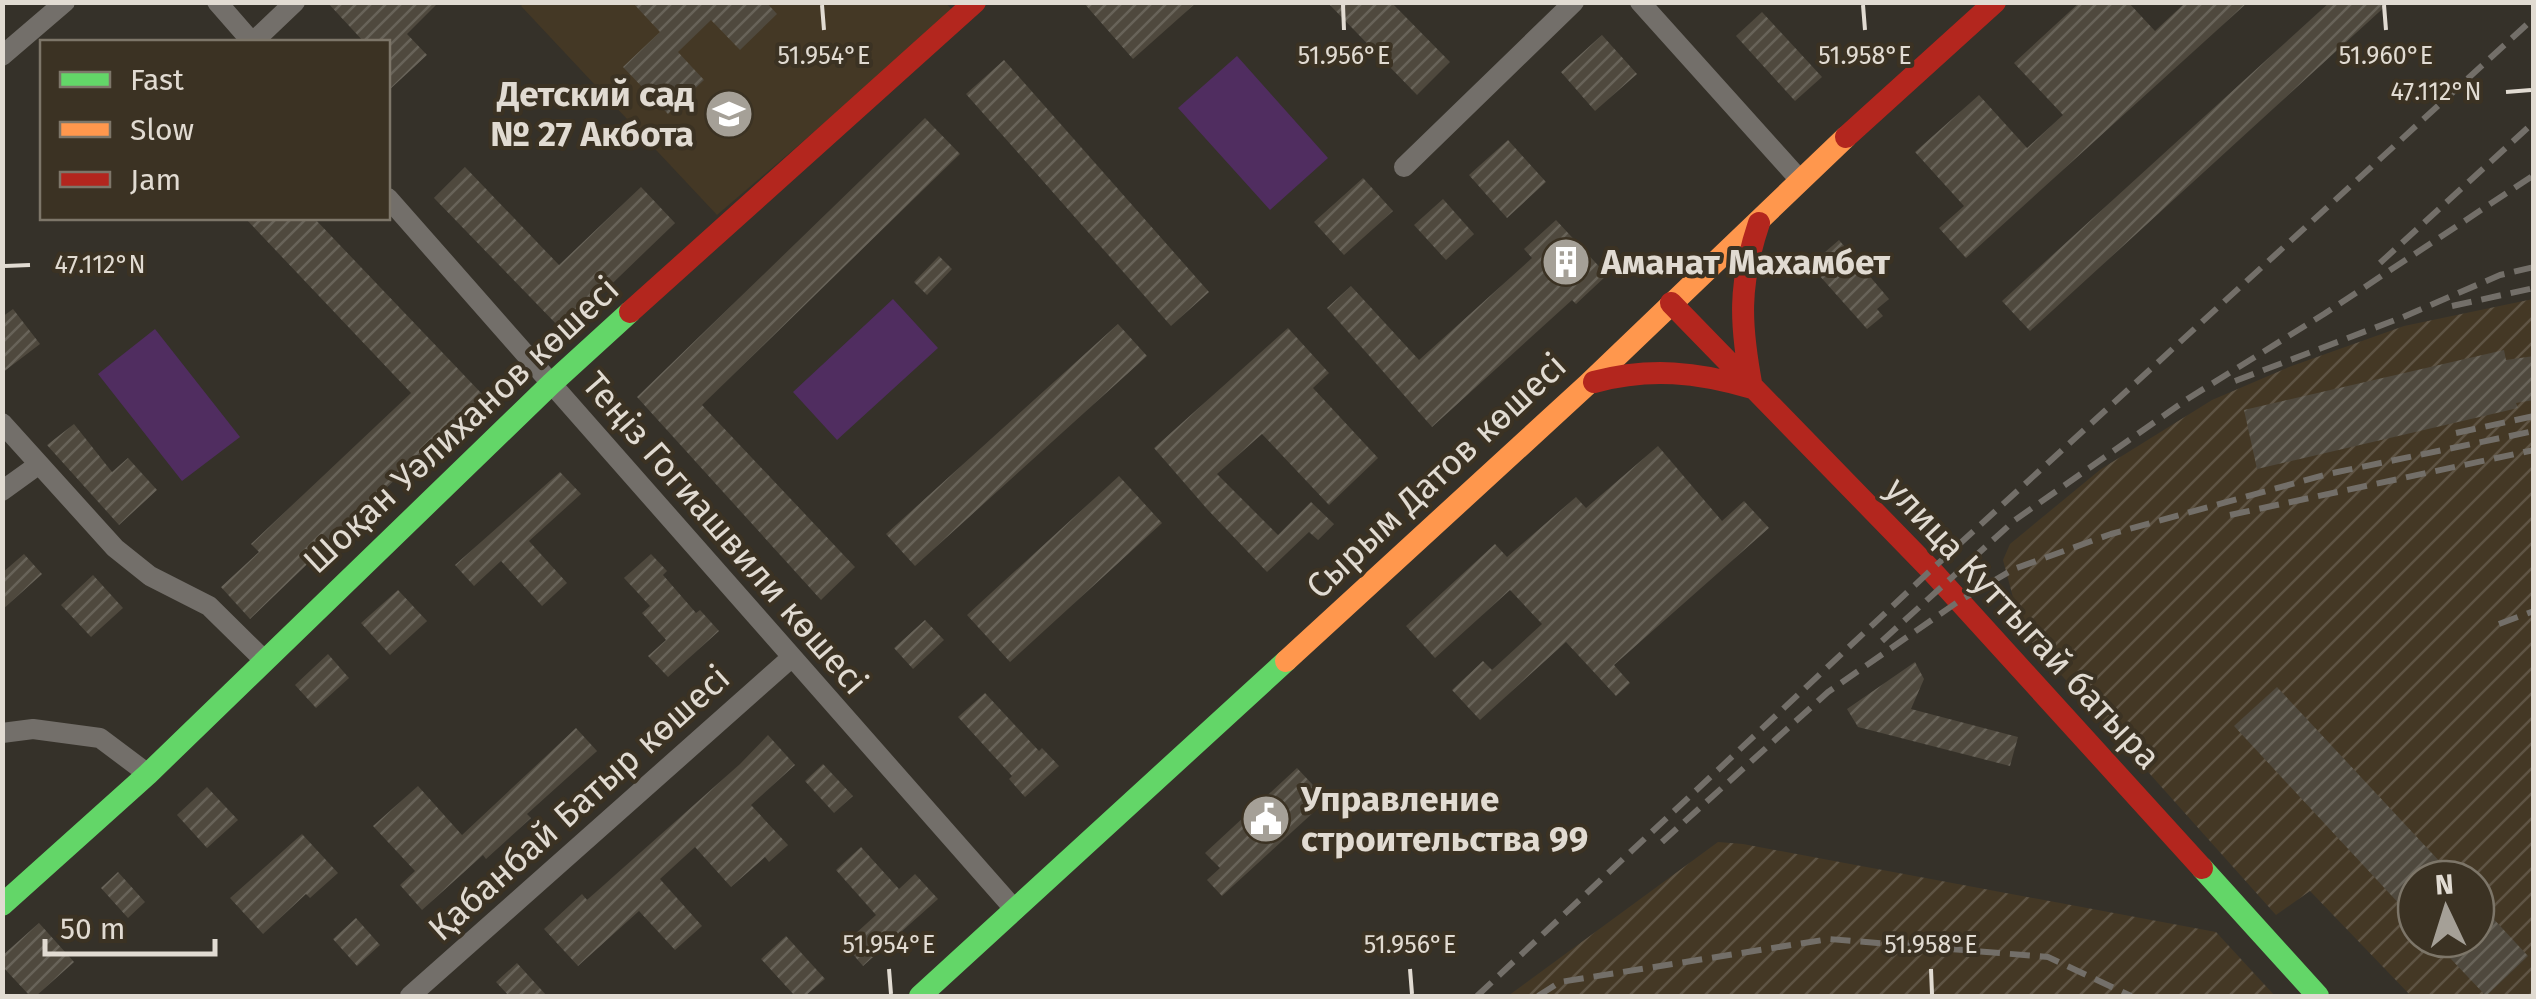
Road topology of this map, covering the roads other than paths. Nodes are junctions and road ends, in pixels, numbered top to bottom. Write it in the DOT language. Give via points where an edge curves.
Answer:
graph roads {
  1 [pos="64,2"];
  2 [pos="217,2"];
  3 [pos="296,2"];
  4 [pos="975,2"];
  5 [pos="1574,2"];
  6 [pos="1640,2"];
  7 [pos="1995,2"];
  8 [pos="250,40"];
  9 [pos="254,40"];
  10 [pos="2,56"];
  11 [pos="1404,167"];
  12 [pos="1800,180"];
  13 [pos="390,200"];
  14 [pos="1761,217"];
  15 [pos="1671,303"];
  16 [pos="550,384"];
  17 [pos="1588,384"];
  18 [pos="1752,388"];
  19 [pos="2,423"];
  20 [pos="38,465"];
  21 [pos="2,491"];
  22 [pos="791,658"];
  23 [pos="264,661"];
  24 [pos="2,733"];
  25 [pos="148,774"];
  26 [pos="2,905"];
  27 [pos="1015,910"];
  28 [pos="410,996"];
  29 [pos="920,996"];
  30 [pos="2318,996"];
  1 -- 10 [label="street"];
  2 -- 8 [label="street"];
  3 -- 9 [label="street"];
  4 -- 16 [label="main road, Шоқан Уәлиханов көшесі"];
  5 -- 11 [label="street"];
  6 -- 12 [label="street"];
  7 -- 12 [label="main road, Сырым Датов көшесі"];
  12 -- 14 [label="main road, Сырым Датов көшесі"];
  13 -- 16 [label="street, Теңіз Гогиашвили көшесі"];
  14 -- 15 [label="main road, Сырым Датов көшесі"];
  14 -- 18 [label="main road" via="1738,295"];
  15 -- 17 [label="main road, Сырым Датов көшесі"];
  15 -- 18 [label="main road, улица Куттыгай батыра"];
  16 -- 22 [label="street, Теңіз Гогиашвили көшесі"];
  16 -- 23 [label="main road, Шоқан Уәлиханов көшесі"];
  17 -- 18 [label="main road" via="1661,368"];
  17 -- 27 [label="main road, Сырым Датов көшесі"];
  18 -- 30 [label="main road, улица Куттыгай батыра" via="1931,570"];
  19 -- 20 [label="street"];
  20 -- 21 [label="street"];
  20 -- 23 [label="street" via="115,548 150,576 210,606"];
  22 -- 27 [label="street, Теңіз Гогиашвили көшесі"];
  22 -- 28 [label="street, Қабанбай Батыр көшесі"];
  23 -- 25 [label="main road, Шоқан Уәлиханов көшесі"];
  24 -- 25 [label="street" via="100,738"];
  25 -- 26 [label="main road, Шоқан Уәлиханов көшесі"];
  27 -- 29 [label="main road, Сырым Датов көшесі"];
}
